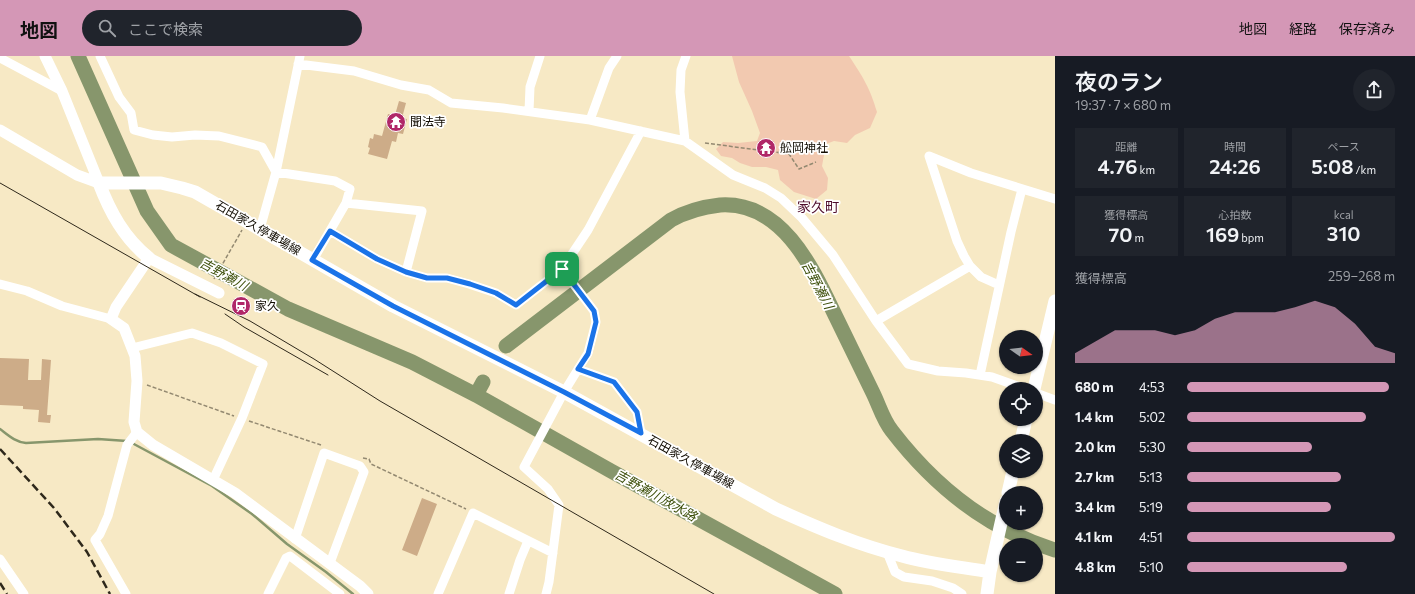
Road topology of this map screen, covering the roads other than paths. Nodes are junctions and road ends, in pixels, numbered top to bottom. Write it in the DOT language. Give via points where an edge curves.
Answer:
graph roads {
  1 [pos="45,56"];
  2 [pos="100,56"];
  3 [pos="540,56"];
  4 [pos="617,56"];
  5 [pos="686,56"];
  6 [pos="0,58"];
  7 [pos="299,60"];
  8 [pos="62,91"];
  9 [pos="530,111"];
  10 [pos="590,120"];
  11 [pos="0,130"];
  12 [pos="641,131"];
  13 [pos="685,141"];
  14 [pos="276,172"];
  15 [pos="99,183"];
  16 [pos="1022,189"];
  17 [pos="1055,198"];
  18 [pos="346,203"];
  19 [pos="260,229"];
  20 [pos="330,231"];
  21 [pos="149,258"];
  22 [pos="312,260"];
  23 [pos="970,266"];
  24 [pos="562,269"];
  25 [pos="406,272"];
  26 [pos="0,284"];
  27 [pos="999,285"];
  28 [pos="219,293"];
  29 [pos="1055,300"];
  30 [pos="111,319"];
  31 [pos="876,320"];
  32 [pos="132,348"];
  33 [pos="578,369"];
  34 [pos="980,375"];
  35 [pos="1006,382"];
  36 [pos="1036,382"];
  37 [pos="564,392"];
  38 [pos="1043,396"];
  39 [pos="1055,400"];
  40 [pos="641,433"];
  41 [pos="132,439"];
  42 [pos="213,480"];
  43 [pos="999,530"];
  44 [pos="295,539"];
  45 [pos="528,541"];
  46 [pos="887,552"];
  47 [pos="553,553"];
  48 [pos="0,559"];
  49 [pos="330,563"];
  50 [pos="990,572"];
  51 [pos="24,594"];
  52 [pos="126,594"];
  53 [pos="268,594"];
  54 [pos="340,594"];
  55 [pos="368,594"];
  56 [pos="438,594"];
  57 [pos="509,594"];
  58 [pos="546,594"];
  59 [pos="962,594"];
  60 [pos="986,594"];
  1 -- 8 [label="street"];
  2 -- 14 [label="street" via="118,97 131,113 134,130 172,137 219,136 262,147"];
  3 -- 9 [label="street" via="530,87"];
  4 -- 10 [label="street" via="609,68"];
  5 -- 13 [label="street" via="681,70 680,92"];
  6 -- 8 [label="street"];
  7 -- 9 [label="street" via="429,90 451,103"];
  7 -- 14 [label="street"];
  8 -- 15 [label="street"];
  9 -- 10 [label="street"];
  10 -- 12 [label="street"];
  11 -- 15 [label="street" via="76,175"];
  12 -- 13 [label="street"];
  12 -- 24 [label="street" via="588,230"];
  13 -- 31 [label="street" via="733,175 765,188 781,198 802,218 833,255"];
  14 -- 18 [label="street" via="335,181 350,189"];
  14 -- 19 [label="street"];
  15 -- 19 [label="main road, 石田家久停車場線" via="170,184 195,192"];
  15 -- 21 [label="main road" via="105,201 124,232"];
  16 -- 17 [label="street"];
  16 -- 23 [label="street" via="929,156 957,241"];
  16 -- 27 [label="street"];
  18 -- 20 [label="street"];
  18 -- 25 [label="street" via="422,211"];
  19 -- 22 [label="main road, 石田家久停車場線"];
  20 -- 22 [label="street"];
  20 -- 25 [label="street" via="377,259"];
  21 -- 28 [label="street"];
  21 -- 30 [label="street" via="116,307"];
  22 -- 37 [label="main road, 石田家久停車場線" via="393,306"];
  23 -- 27 [label="street" via="981,277"];
  23 -- 31 [label="street"];
  24 -- 25 [label="street" via="516,305 496,293 470,284 447,278 427,278"];
  24 -- 33 [label="street" via="594,311 596,322 588,354"];
  26 -- 30 [label="street" via="28,291 62,306"];
  27 -- 34 [label="street"];
  29 -- 36 [label="main road"];
  30 -- 32 [label="street" via="124,328"];
  31 -- 34 [label="street" via="908,364 938,371"];
  32 -- 41 [label="street" via="135,356 136,381"];
  32 -- 42 [label="street" via="192,334 221,343 263,364 242,418"];
  33 -- 37 [label="street"];
  33 -- 40 [label="street" via="614,382 637,412"];
  34 -- 35 [label="street"];
  37 -- 40 [label="main road, 石田家久停車場線"];
  37 -- 47 [label="street" via="524,466 544,485 559,505"];
  38 -- 39 [label="street"];
  40 -- 46 [label="main road, 石田家久停車場線" via="807,524"];
  41 -- 42 [label="street" via="153,445"];
  41 -- 52 [label="street" via="108,516 95,540"];
  42 -- 44 [label="street" via="235,493"];
  43 -- 50 [label="main road"];
  44 -- 49 [label="street"];
  44 -- 49 [label="street" via="324,453 360,466 364,472"];
  45 -- 47 [label="street"];
  45 -- 56 [label="street" via="473,513"];
  45 -- 57 [label="street"];
  46 -- 50 [label="main road, 石田家久停車場線"];
  46 -- 59 [label="street" via="896,572 904,577 932,581"];
  47 -- 58 [label="street"];
  48 -- 51 [label="street"];
  49 -- 55 [label="street"];
  50 -- 60 [label="main road"];
  53 -- 54 [label="street" via="286,558 290,556"];
}
